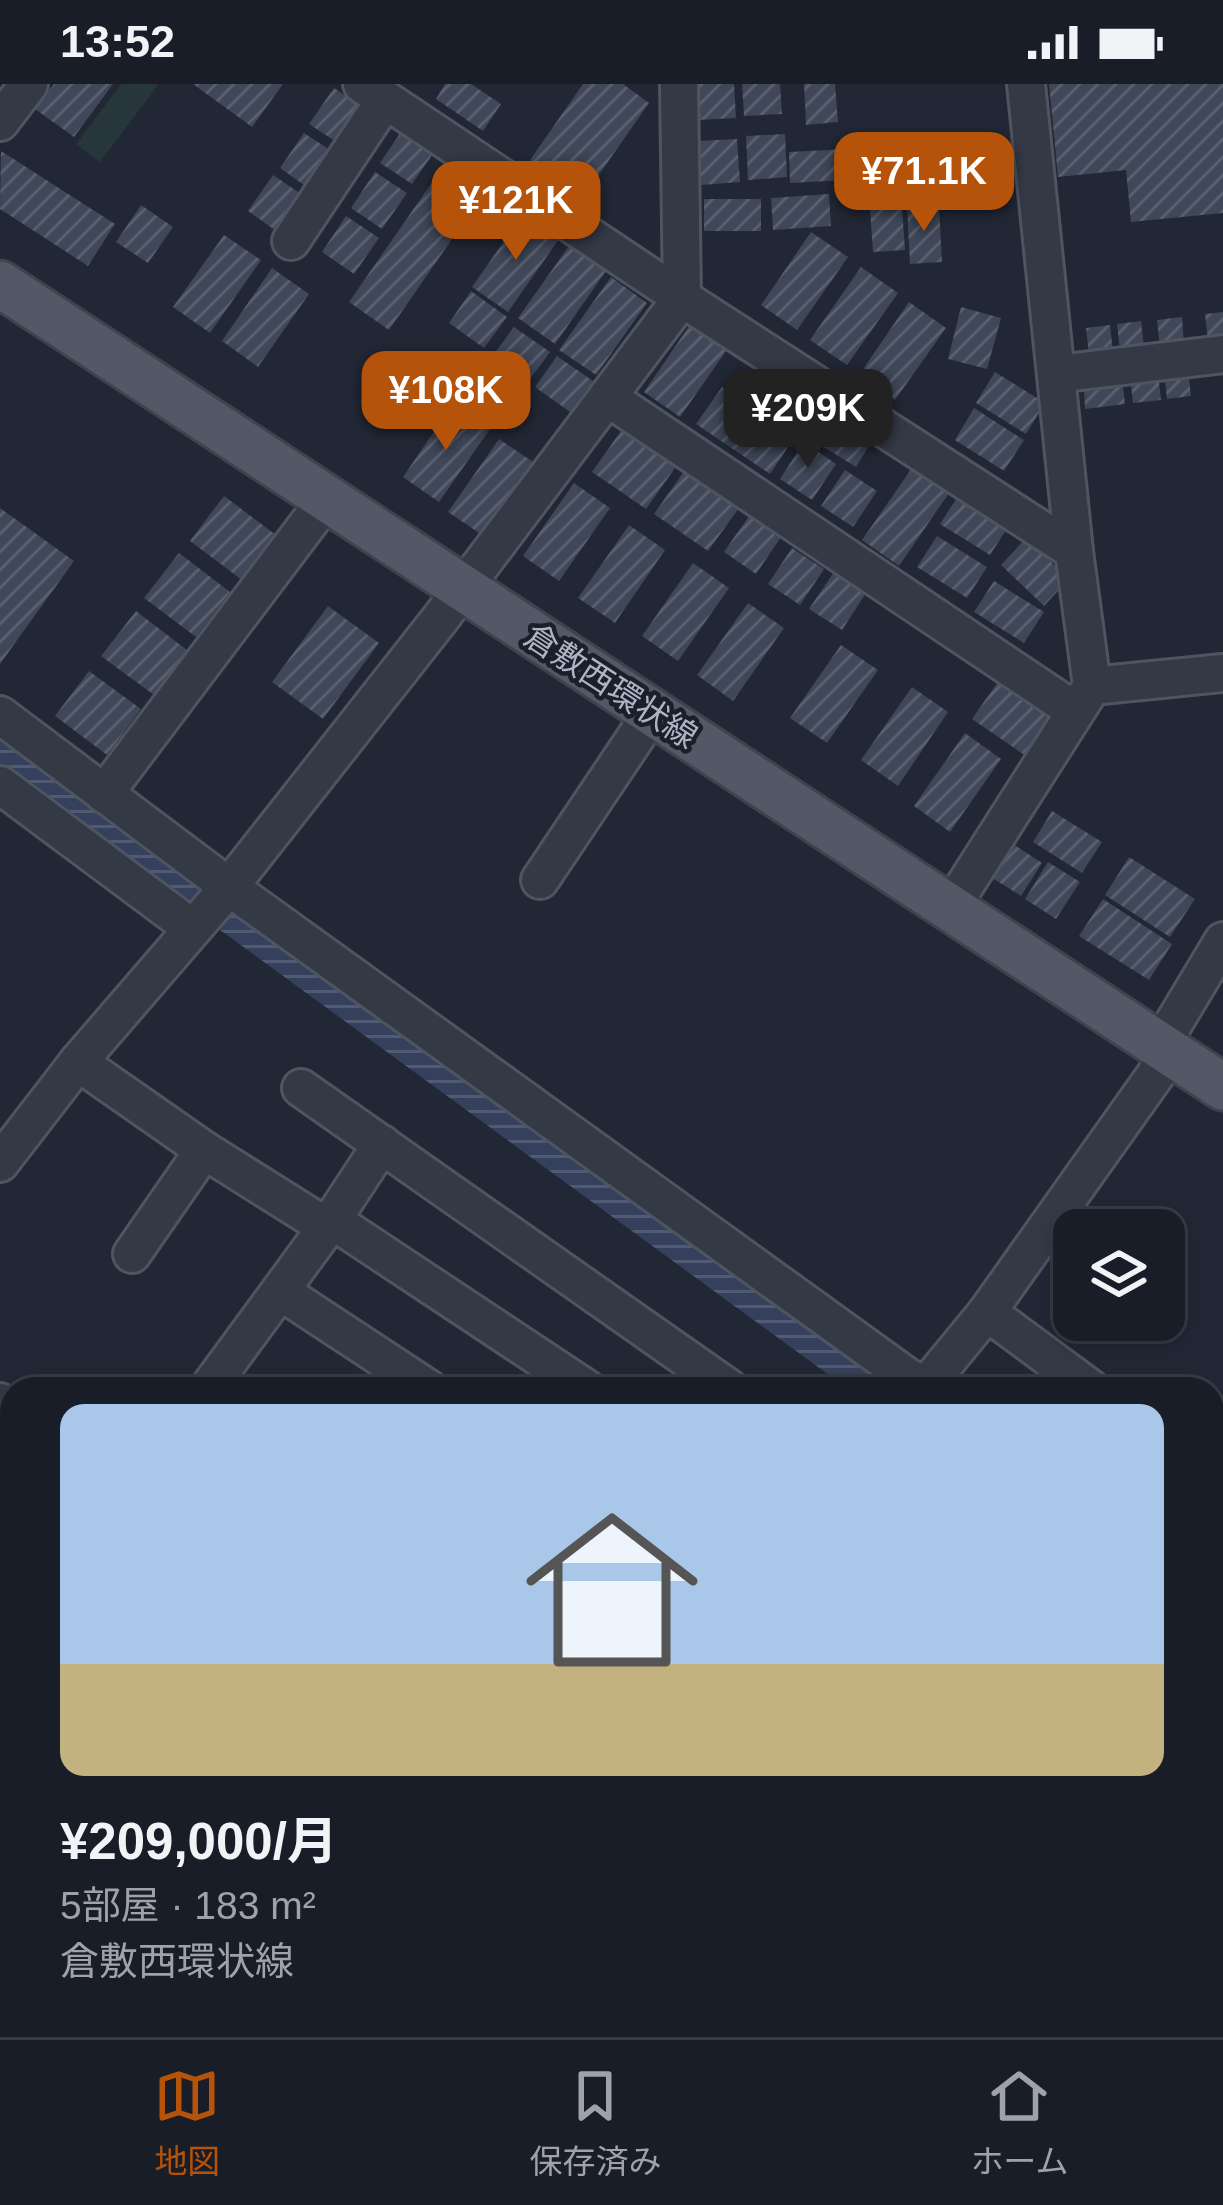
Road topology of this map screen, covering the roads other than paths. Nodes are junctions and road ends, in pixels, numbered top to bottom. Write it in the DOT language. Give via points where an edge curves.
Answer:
graph roads {
  1 [pos="29,84"];
  2 [pos="679,84"];
  3 [pos="1026,84"];
  4 [pos="386,93"];
  5 [pos="0,122"];
  6 [pos="291,242"];
  7 [pos="0,284"];
  8 [pos="682,298"];
  9 [pos="1223,355"];
  10 [pos="1057,374"];
  11 [pos="607,397"];
  12 [pos="326,500"];
  13 [pos="1074,551"];
  14 [pos="462,589"];
  15 [pos="1223,674"];
  16 [pos="1084,699"];
  17 [pos="652,713"];
  18 [pos="0,715"];
  19 [pos="0,785"];
  20 [pos="104,794"];
  21 [pos="540,880"];
  22 [pos="226,891"];
  23 [pos="951,907"];
  24 [pos="195,925"];
  25 [pos="1223,941"];
  26 [pos="1165,1049"];
  27 [pos="78,1062"];
  28 [pos="1223,1087"];
  29 [pos="301,1088"];
  30 [pos="0,1102"];
  31 [pos="29,1124"];
  32 [pos="382,1144"];
  33 [pos="204,1150"];
  34 [pos="0,1163"];
  35 [pos="328,1223"];
  36 [pos="132,1254"];
  37 [pos="280,1291"];
  38 [pos="987,1312"];
  39 [pos="217,1377"];
  40 [pos="411,1377"];
  41 [pos="568,1377"];
  42 [pos="713,1377"];
  43 [pos="910,1377"];
  44 [pos="934,1377"];
  45 [pos="1075,1377"];
  1 -- 5 [label="street"];
  2 -- 8 [label="street"];
  3 -- 10 [label="street"];
  4 -- 6 [label="street"];
  4 -- 8 [label="street"];
  7 -- 12 [label="main road, 倉敷西環状線"];
  8 -- 11 [label="street"];
  8 -- 13 [label="street"];
  9 -- 10 [label="street"];
  10 -- 13 [label="street"];
  11 -- 14 [label="street"];
  11 -- 16 [label="street"];
  12 -- 14 [label="main road, 倉敷西環状線"];
  12 -- 20 [label="street"];
  13 -- 16 [label="street"];
  14 -- 17 [label="main road, 倉敷西環状線"];
  14 -- 22 [label="street"];
  15 -- 16 [label="street"];
  16 -- 23 [label="street"];
  17 -- 21 [label="street"];
  17 -- 23 [label="main road, 倉敷西環状線"];
  18 -- 20 [label="street"];
  19 -- 24 [label="street"];
  20 -- 22 [label="street"];
  22 -- 24 [label="street"];
  22 -- 43 [label="street"];
  23 -- 26 [label="main road, 倉敷西環状線"];
  24 -- 27 [label="street"];
  25 -- 26 [label="street"];
  26 -- 28 [label="main road, 倉敷西環状線"];
  26 -- 38 [label="street"];
  27 -- 31 [label="street"];
  27 -- 33 [label="street"];
  29 -- 32 [label="street"];
  30 -- 31 [label="street"];
  31 -- 34 [label="street"];
  32 -- 35 [label="street"];
  32 -- 42 [label="street"];
  33 -- 35 [label="street"];
  33 -- 36 [label="street"];
  35 -- 37 [label="street"];
  35 -- 41 [label="street"];
  37 -- 39 [label="street"];
  37 -- 40 [label="street"];
  38 -- 44 [label="street"];
  38 -- 45 [label="street"];
}
